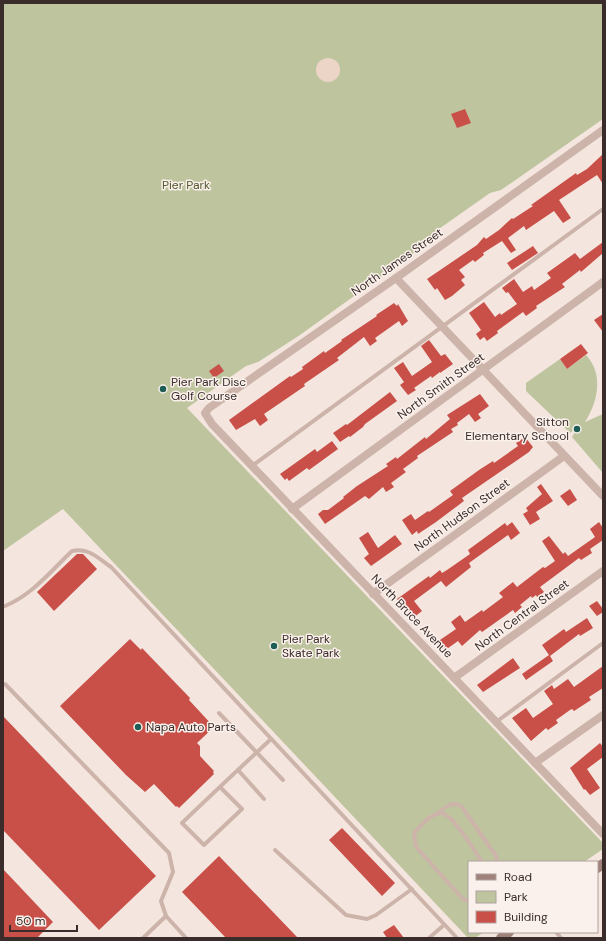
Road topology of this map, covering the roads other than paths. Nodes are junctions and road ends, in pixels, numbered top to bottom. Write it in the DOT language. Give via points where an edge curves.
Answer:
graph roads {
  1 [pos="603,130"];
  2 [pos="603,209"];
  3 [pos="396,278"];
  4 [pos="603,282"];
  5 [pos="442,327"];
  6 [pos="483,371"];
  7 [pos="205,413"];
  8 [pos="564,456"];
  9 [pos="252,466"];
  10 [pos="603,496"];
  11 [pos="292,509"];
  12 [pos="603,570"];
  13 [pos="373,594"];
  14 [pos="5,606"];
  15 [pos="603,643"];
  16 [pos="454,678"];
  17 [pos="5,684"];
  18 [pos="219,713"];
  19 [pos="603,715"];
  20 [pos="496,722"];
  21 [pos="272,739"];
  22 [pos="256,753"];
  23 [pos="535,763"];
  24 [pos="238,770"];
  25 [pos="283,780"];
  26 [pos="220,787"];
  27 [pos="264,799"];
  28 [pos="435,815"];
  29 [pos="603,834"];
  30 [pos="275,850"];
  31 [pos="481,861"];
  32 [pos="497,861"];
  33 [pos="412,890"];
  34 [pos="468,901"];
  35 [pos="166,916"];
  36 [pos="444,925"];
  37 [pos="143,938"];
  38 [pos="186,938"];
  39 [pos="429,938"];
  40 [pos="457,938"];
  1 -- 3 [label="street, North James Street"];
  2 -- 5 [label="lane"];
  3 -- 5 [label="street"];
  3 -- 7 [label="street, North James Street"];
  4 -- 6 [label="street, North Smith Street"];
  5 -- 6 [label="street"];
  5 -- 9 [label="lane"];
  6 -- 8 [label="street"];
  6 -- 11 [label="street, North Smith Street"];
  7 -- 9 [label="street, North Bruce Avenue" via="212,424"];
  8 -- 10 [label="street"];
  8 -- 13 [label="street, North Hudson Street"];
  9 -- 11 [label="street, North Bruce Avenue"];
  11 -- 13 [label="street, North Bruce Avenue"];
  12 -- 16 [label="street, North Central Street"];
  13 -- 16 [label="street, North Bruce Avenue"];
  14 -- 21 [label="lane" via="35,587 72,551 90,551 111,566"];
  15 -- 20 [label="lane"];
  16 -- 20 [label="street, North Bruce Avenue"];
  17 -- 35 [label="lane" via="169,853 173,872 161,901"];
  18 -- 22 [label="lane"];
  19 -- 23 [label="street"];
  20 -- 23 [label="street, North Bruce Avenue"];
  21 -- 22 [label="lane"];
  21 -- 33 [label="lane"];
  22 -- 24 [label="lane"];
  22 -- 25 [label="lane"];
  23 -- 29 [label="street, North Bruce Avenue"];
  24 -- 26 [label="lane"];
  24 -- 27 [label="lane"];
  26 -- 26 [label="lane" via="182,823 204,844 242,809"];
  28 -- 31 [label="lane" via="444,814 452,819"];
  28 -- 32 [label="lane" via="446,806 457,804 496,856"];
  28 -- 34 [label="lane" via="414,833 416,847"];
  30 -- 33 [label="lane" via="346,915 367,919"];
  33 -- 36 [label="lane"];
  35 -- 37 [label="lane"];
  35 -- 38 [label="lane"];
  36 -- 39 [label="lane"];
  36 -- 40 [label="lane"];
}
